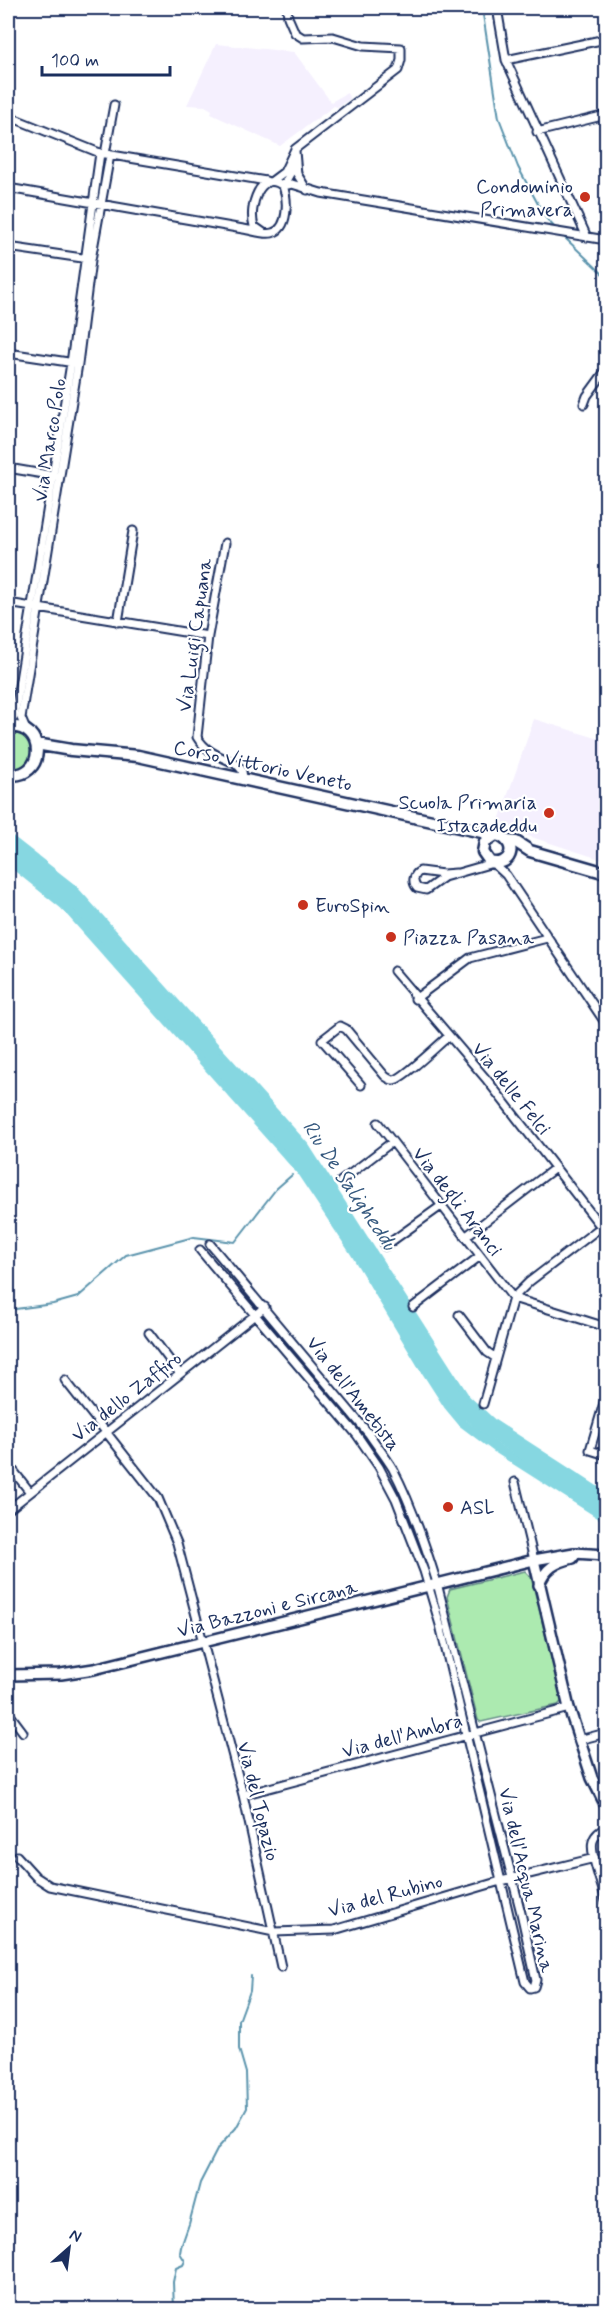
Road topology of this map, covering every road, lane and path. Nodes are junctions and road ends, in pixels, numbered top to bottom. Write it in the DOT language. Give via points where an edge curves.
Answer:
graph roads {
  1 [pos="287,8"];
  2 [pos="497,8"];
  3 [pos="606,39"];
  4 [pos="506,60"];
  5 [pos="114,105"];
  6 [pos="606,115"];
  7 [pos="8,116"];
  8 [pos="537,132"];
  9 [pos="295,150"];
  10 [pos="105,154"];
  11 [pos="296,163"];
  12 [pos="269,181"];
  13 [pos="283,186"];
  14 [pos="8,188"];
  15 [pos="307,190"];
  16 [pos="287,202"];
  17 [pos="93,203"];
  18 [pos="101,204"];
  19 [pos="253,221"];
  20 [pos="243,229"];
  21 [pos="264,233"];
  22 [pos="587,237"];
  23 [pos="606,240"];
  24 [pos="8,247"];
  25 [pos="88,259"];
  26 [pos="8,353"];
  27 [pos="75,363"];
  28 [pos="606,370"];
  29 [pos="584,404"];
  30 [pos="8,468"];
  31 [pos="57,476"];
  32 [pos="133,531"];
  33 [pos="225,543"];
  34 [pos="8,603"];
  35 [pos="35,607"];
  36 [pos="118,622"];
  37 [pos="208,636"];
  38 [pos="8,726"];
  39 [pos="26,730"];
  40 [pos="36,744"];
  41 [pos="71,750"];
  42 [pos="33,765"];
  43 [pos="8,774"];
  44 [pos="243,778"];
  45 [pos="447,825"];
  46 [pos="494,836"];
  47 [pos="508,841"];
  48 [pos="483,850"];
  49 [pos="530,850"];
  50 [pos="503,859"];
  51 [pos="472,869"];
  52 [pos="430,873"];
  53 [pos="456,873"];
  54 [pos="606,873"];
  55 [pos="433,885"];
  56 [pos="547,938"];
  57 [pos="394,971"];
  58 [pos="415,999"];
  59 [pos="606,1024"];
  60 [pos="449,1036"];
  61 [pos="361,1084"];
  62 [pos="378,1123"];
  63 [pos="392,1142"];
  64 [pos="555,1168"];
  65 [pos="341,1181"];
  66 [pos="441,1206"];
  67 [pos="605,1228"];
  68 [pos="465,1236"];
  69 [pos="210,1244"];
  70 [pos="385,1246"];
  71 [pos="200,1250"];
  72 [pos="480,1256"];
  73 [pos="513,1299"];
  74 [pos="265,1307"];
  75 [pos="413,1307"];
  76 [pos="256,1314"];
  77 [pos="459,1314"];
  78 [pos="606,1327"];
  79 [pos="149,1333"];
  80 [pos="496,1358"];
  81 [pos="180,1374"];
  82 [pos="65,1380"];
  83 [pos="606,1396"];
  84 [pos="483,1404"];
  85 [pos="106,1432"];
  86 [pos="606,1455"];
  87 [pos="8,1464"];
  88 [pos="515,1482"];
  89 [pos="30,1492"];
  90 [pos="8,1510"];
  91 [pos="592,1552"];
  92 [pos="606,1555"];
  93 [pos="534,1560"];
  94 [pos="433,1584"];
  95 [pos="539,1585"];
  96 [pos="203,1643"];
  97 [pos="8,1675"];
  98 [pos="569,1708"];
  99 [pos="8,1712"];
  100 [pos="23,1732"];
  101 [pos="475,1733"];
  102 [pos="606,1733"];
  103 [pos="465,1735"];
  104 [pos="579,1740"];
  105 [pos="243,1795"];
  106 [pos="606,1806"];
  107 [pos="606,1828"];
  108 [pos="17,1856"];
  109 [pos="594,1858"];
  110 [pos="511,1878"];
  111 [pos="501,1880"];
  112 [pos="606,1901"];
  113 [pos="274,1932"];
  114 [pos="281,1967"];
  1 -- 9 [label="street" via="295,33 303,38 333,38 363,46 401,48 398,69"];
  2 -- 4 [label="street"];
  3 -- 4 [label="street"];
  4 -- 8 [label="street"];
  5 -- 10 [label="street, Via Marco Polo"];
  6 -- 8 [label="street"];
  7 -- 10 [label="street"];
  8 -- 22 [label="street"];
  9 -- 11 [label="street"];
  9 -- 12 [label="street" via="284,172"];
  10 -- 12 [label="street"];
  10 -- 17 [label="street, Via Marco Polo"];
  10 -- 18 [label="street, Via Marco Polo"];
  11 -- 13 [label="street"];
  11 -- 15 [label="street" via="297,174"];
  12 -- 13 [label="street"];
  12 -- 19 [label="street" via="258,192"];
  13 -- 15 [label="street" via="292,184"];
  13 -- 16 [label="street"];
  14 -- 17 [label="street"];
  15 -- 16 [label="street" via="292,194"];
  15 -- 22 [label="street"];
  16 -- 21 [label="street" via="281,226"];
  17 -- 18 [label="street"];
  17 -- 25 [label="street, Via Marco Polo"];
  18 -- 20 [label="street"];
  18 -- 25 [label="street, Via Marco Polo"];
  19 -- 20 [label="street"];
  19 -- 21 [label="street"];
  20 -- 21 [label="street"];
  22 -- 23 [label="street"];
  24 -- 25 [label="street"];
  25 -- 27 [label="street, Via Marco Polo"];
  26 -- 27 [label="street"];
  27 -- 31 [label="street, Via Marco Polo"];
  28 -- 29 [label="street"];
  30 -- 31 [label="street"];
  31 -- 35 [label="street, Via Marco Polo"];
  32 -- 36 [label="street"];
  33 -- 37 [label="street, Via Luigi Capuana"];
  34 -- 35 [label="street"];
  35 -- 36 [label="street"];
  35 -- 38 [label="street, Via Marco Polo" via="14,719"];
  35 -- 39 [label="street, Via Marco Polo" via="21,718"];
  36 -- 37 [label="street"];
  37 -- 44 [label="street, Via Luigi Capuana" via="197,737 202,747 239,766"];
  38 -- 39 [label="main road"];
  39 -- 40 [label="main road"];
  40 -- 41 [label="main road, Corso Vittorio Veneto"];
  40 -- 42 [label="main road"];
  41 -- 42 [label="main road, Corso Vittorio Veneto" via="48,754"];
  41 -- 44 [label="main road, Corso Vittorio Veneto" via="123,753"];
  42 -- 43 [label="main road, Corso Vittorio Veneto" via="20,774"];
  44 -- 45 [label="main road, Corso Vittorio Veneto"];
  45 -- 46 [label="main road, Corso Vittorio Veneto"];
  45 -- 48 [label="main road, Corso Vittorio Veneto" via="471,837"];
  46 -- 47 [label="main road"];
  46 -- 48 [label="main road" via="487,840"];
  47 -- 49 [label="main road"];
  47 -- 50 [label="main road" via="511,847"];
  48 -- 50 [label="main road" via="488,860"];
  48 -- 51 [label="street"];
  49 -- 50 [label="main road"];
  49 -- 54 [label="main road"];
  50 -- 51 [label="street"];
  50 -- 56 [label="street" via="506,875"];
  51 -- 53 [label="street"];
  52 -- 53 [label="street"];
  52 -- 55 [label="street"];
  52 -- 55 [label="street" via="417,873 414,883 422,891"];
  53 -- 55 [label="street"];
  56 -- 58 [label="street" via="470,958"];
  56 -- 59 [label="street"];
  57 -- 58 [label="street, Via delle Felci"];
  58 -- 60 [label="street, Via delle Felci"];
  60 -- 61 [label="street" via="392,1080 340,1026 322,1040"];
  60 -- 64 [label="street, Via delle Felci"];
  62 -- 63 [label="street, Via degli Aranci"];
  63 -- 65 [label="street"];
  63 -- 66 [label="street, Via degli Aranci"];
  64 -- 67 [label="street, Via delle Felci"];
  64 -- 68 [label="street"];
  66 -- 68 [label="street, Via degli Aranci"];
  66 -- 70 [label="street"];
  67 -- 73 [label="street" via="529,1282"];
  68 -- 72 [label="street, Via degli Aranci"];
  69 -- 74 [label="street, Via dell'Ametista"];
  71 -- 76 [label="street, Via dell'Ametista"];
  72 -- 73 [label="street, Via degli Aranci"];
  72 -- 75 [label="street"];
  73 -- 78 [label="street"];
  73 -- 80 [label="street"];
  74 -- 76 [label="street, Via dello Zaffiro"];
  74 -- 94 [label="street, Via dell'Ametista" via="392,1467 421,1531"];
  76 -- 81 [label="street, Via dello Zaffiro"];
  76 -- 94 [label="street, Via dell'Ametista" via="379,1467"];
  77 -- 80 [label="street" via="487,1352"];
  79 -- 81 [label="street"];
  80 -- 84 [label="street"];
  81 -- 85 [label="street, Via dello Zaffiro"];
  82 -- 85 [label="street, Via del Topazio"];
  83 -- 86 [label="street" via="590,1450"];
  85 -- 89 [label="street, Via dello Zaffiro"];
  85 -- 96 [label="street, Via del Topazio" via="158,1498 169,1520"];
  87 -- 89 [label="street"];
  88 -- 93 [label="street"];
  89 -- 90 [label="street, Via dello Zaffiro"];
  91 -- 92 [label="street"];
  91 -- 93 [label="street, Via Bazzoni e Sircana"];
  91 -- 95 [label="street" via="546,1569"];
  93 -- 94 [label="street, Via Bazzoni e Sircana"];
  93 -- 95 [label="street"];
  94 -- 96 [label="street, Via Bazzoni e Sircana"];
  94 -- 101 [label="street, Via dell'Acqua Marina"];
  94 -- 103 [label="street, Via dell'Acqua Marina"];
  95 -- 98 [label="street"];
  96 -- 97 [label="street, Via Bazzoni e Sircana" via="94,1670"];
  96 -- 105 [label="street, Via del Topazio" via="224,1743"];
  98 -- 101 [label="street, Via dell'Ambra"];
  98 -- 104 [label="street"];
  99 -- 100 [label="street"];
  101 -- 103 [label="street, Via dell'Ambra"];
  101 -- 110 [label="street, Via dell'Acqua Marina"];
  102 -- 104 [label="street"];
  103 -- 105 [label="street, Via dell'Ambra"];
  103 -- 111 [label="street, Via dell'Acqua Marina"];
  104 -- 106 [label="street"];
  105 -- 113 [label="street, Via del Topazio"];
  107 -- 109 [label="street" via="593,1839"];
  108 -- 113 [label="street, Via del Rubino" via="50,1886"];
  109 -- 110 [label="street, Via del Rubino"];
  109 -- 112 [label="street"];
  110 -- 111 [label="street, Via del Rubino"];
  110 -- 111 [label="street, Via dell'Acqua Marina" via="536,1980 530,1988 525,1982"];
  111 -- 113 [label="street, Via del Rubino" via="334,1930"];
  113 -- 114 [label="street, Via del Topazio"];
}
